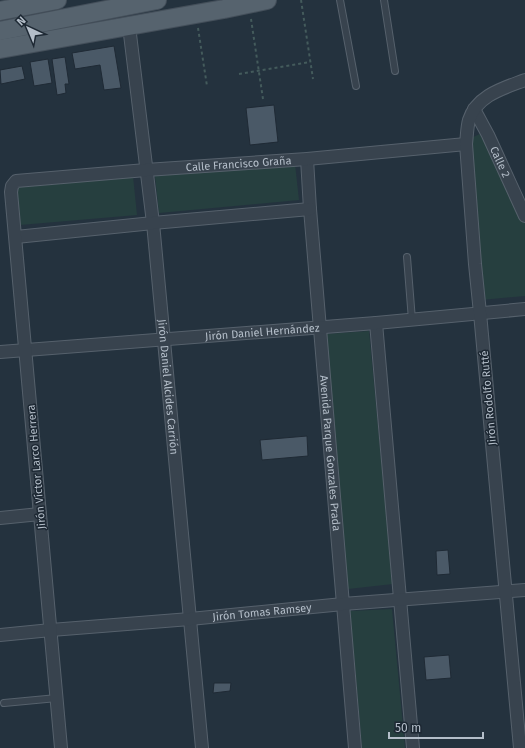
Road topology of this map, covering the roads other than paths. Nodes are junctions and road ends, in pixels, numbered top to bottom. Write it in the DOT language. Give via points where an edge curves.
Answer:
graph roads {
  1 [pos="57,0"];
  2 [pos="157,0"];
  3 [pos="268,0"];
  4 [pos="340,0"];
  5 [pos="384,0"];
  6 [pos="0,11"];
  7 [pos="129,26"];
  8 [pos="0,31"];
  9 [pos="0,49"];
  10 [pos="395,71"];
  11 [pos="525,80"];
  12 [pos="356,86"];
  13 [pos="474,109"];
  14 [pos="466,144"];
  15 [pos="307,158"];
  16 [pos="146,170"];
  17 [pos="12,186"];
  18 [pos="310,209"];
  19 [pos="525,216"];
  20 [pos="153,223"];
  21 [pos="16,237"];
  22 [pos="407,257"];
  23 [pos="525,309"];
  24 [pos="480,313"];
  25 [pos="412,320"];
  26 [pos="376,323"];
  27 [pos="320,327"];
  28 [pos="164,339"];
  29 [pos="26,350"];
  30 [pos="0,352"];
  31 [pos="40,514"];
  32 [pos="0,518"];
  33 [pos="525,590"];
  34 [pos="506,591"];
  35 [pos="400,599"];
  36 [pos="343,604"];
  37 [pos="190,619"];
  38 [pos="51,630"];
  39 [pos="0,635"];
  40 [pos="57,698"];
  41 [pos="4,703"];
  42 [pos="61,748"];
  43 [pos="202,748"];
  44 [pos="355,748"];
  45 [pos="413,748"];
  46 [pos="520,748"];
  1 -- 6 [label="main road"];
  2 -- 8 [label="main road"];
  3 -- 7 [label="main road"];
  4 -- 12 [label="lane"];
  5 -- 10 [label="lane"];
  7 -- 9 [label="main road"];
  7 -- 16 [label="street, Jirón Daniel Alcides Carrión"];
  11 -- 13 [label="street, Jirón Rodolfo Rutté" via="490,94"];
  13 -- 14 [label="street, Jirón Rodolfo Rutté" via="469,119"];
  13 -- 19 [label="street, Calle 2"];
  14 -- 15 [label="street, Calle Francisco Graña"];
  14 -- 24 [label="street, Jirón Rodolfo Rutté"];
  15 -- 16 [label="street, Calle Francisco Graña"];
  15 -- 18 [label="street, Avenida Parque Gonzales Prada"];
  16 -- 17 [label="street, Calle Francisco Graña" via="16,182"];
  16 -- 20 [label="street, Jirón Daniel Alcides Carrión"];
  17 -- 21 [label="street, Jirón Víctor Larco Herrera"];
  18 -- 20 [label="street"];
  18 -- 27 [label="street, Avenida Parque Gonzales Prada"];
  20 -- 21 [label="street"];
  20 -- 28 [label="street, Jirón Daniel Alcides Carrión"];
  21 -- 29 [label="street, Jirón Víctor Larco Herrera"];
  22 -- 25 [label="lane"];
  23 -- 24 [label="street, Jirón Daniel Hernández"];
  24 -- 25 [label="street, Jirón Daniel Hernández"];
  24 -- 34 [label="street, Jirón Rodolfo Rutté"];
  25 -- 26 [label="street, Jirón Daniel Hernández"];
  26 -- 27 [label="street, Jirón Daniel Hernández"];
  26 -- 35 [label="street"];
  27 -- 28 [label="street, Jirón Daniel Hernández"];
  27 -- 36 [label="street, Avenida Parque Gonzales Prada"];
  28 -- 29 [label="street, Jirón Daniel Hernández"];
  28 -- 37 [label="street, Jirón Daniel Alcides Carrión"];
  29 -- 30 [label="street, Jirón Daniel Hernández"];
  29 -- 31 [label="street, Jirón Víctor Larco Herrera"];
  31 -- 32 [label="street"];
  31 -- 38 [label="street, Jirón Víctor Larco Herrera"];
  33 -- 34 [label="street, Jirón Tomas Ramsey"];
  34 -- 35 [label="street, Jirón Tomas Ramsey"];
  34 -- 46 [label="street, Jirón Rodolfo Rutté"];
  35 -- 36 [label="street, Jirón Tomas Ramsey"];
  35 -- 45 [label="street"];
  36 -- 37 [label="street, Jirón Tomas Ramsey"];
  36 -- 44 [label="street, Avenida Parque Gonzales Prada"];
  37 -- 38 [label="street, Jirón Tomas Ramsey"];
  37 -- 43 [label="street, Jirón Daniel Alcides Carrión"];
  38 -- 39 [label="street, Jirón Tomas Ramsey"];
  38 -- 40 [label="street, Jirón Víctor Larco Herrera"];
  40 -- 41 [label="lane"];
  40 -- 42 [label="street, Jirón Víctor Larco Herrera"];
}
